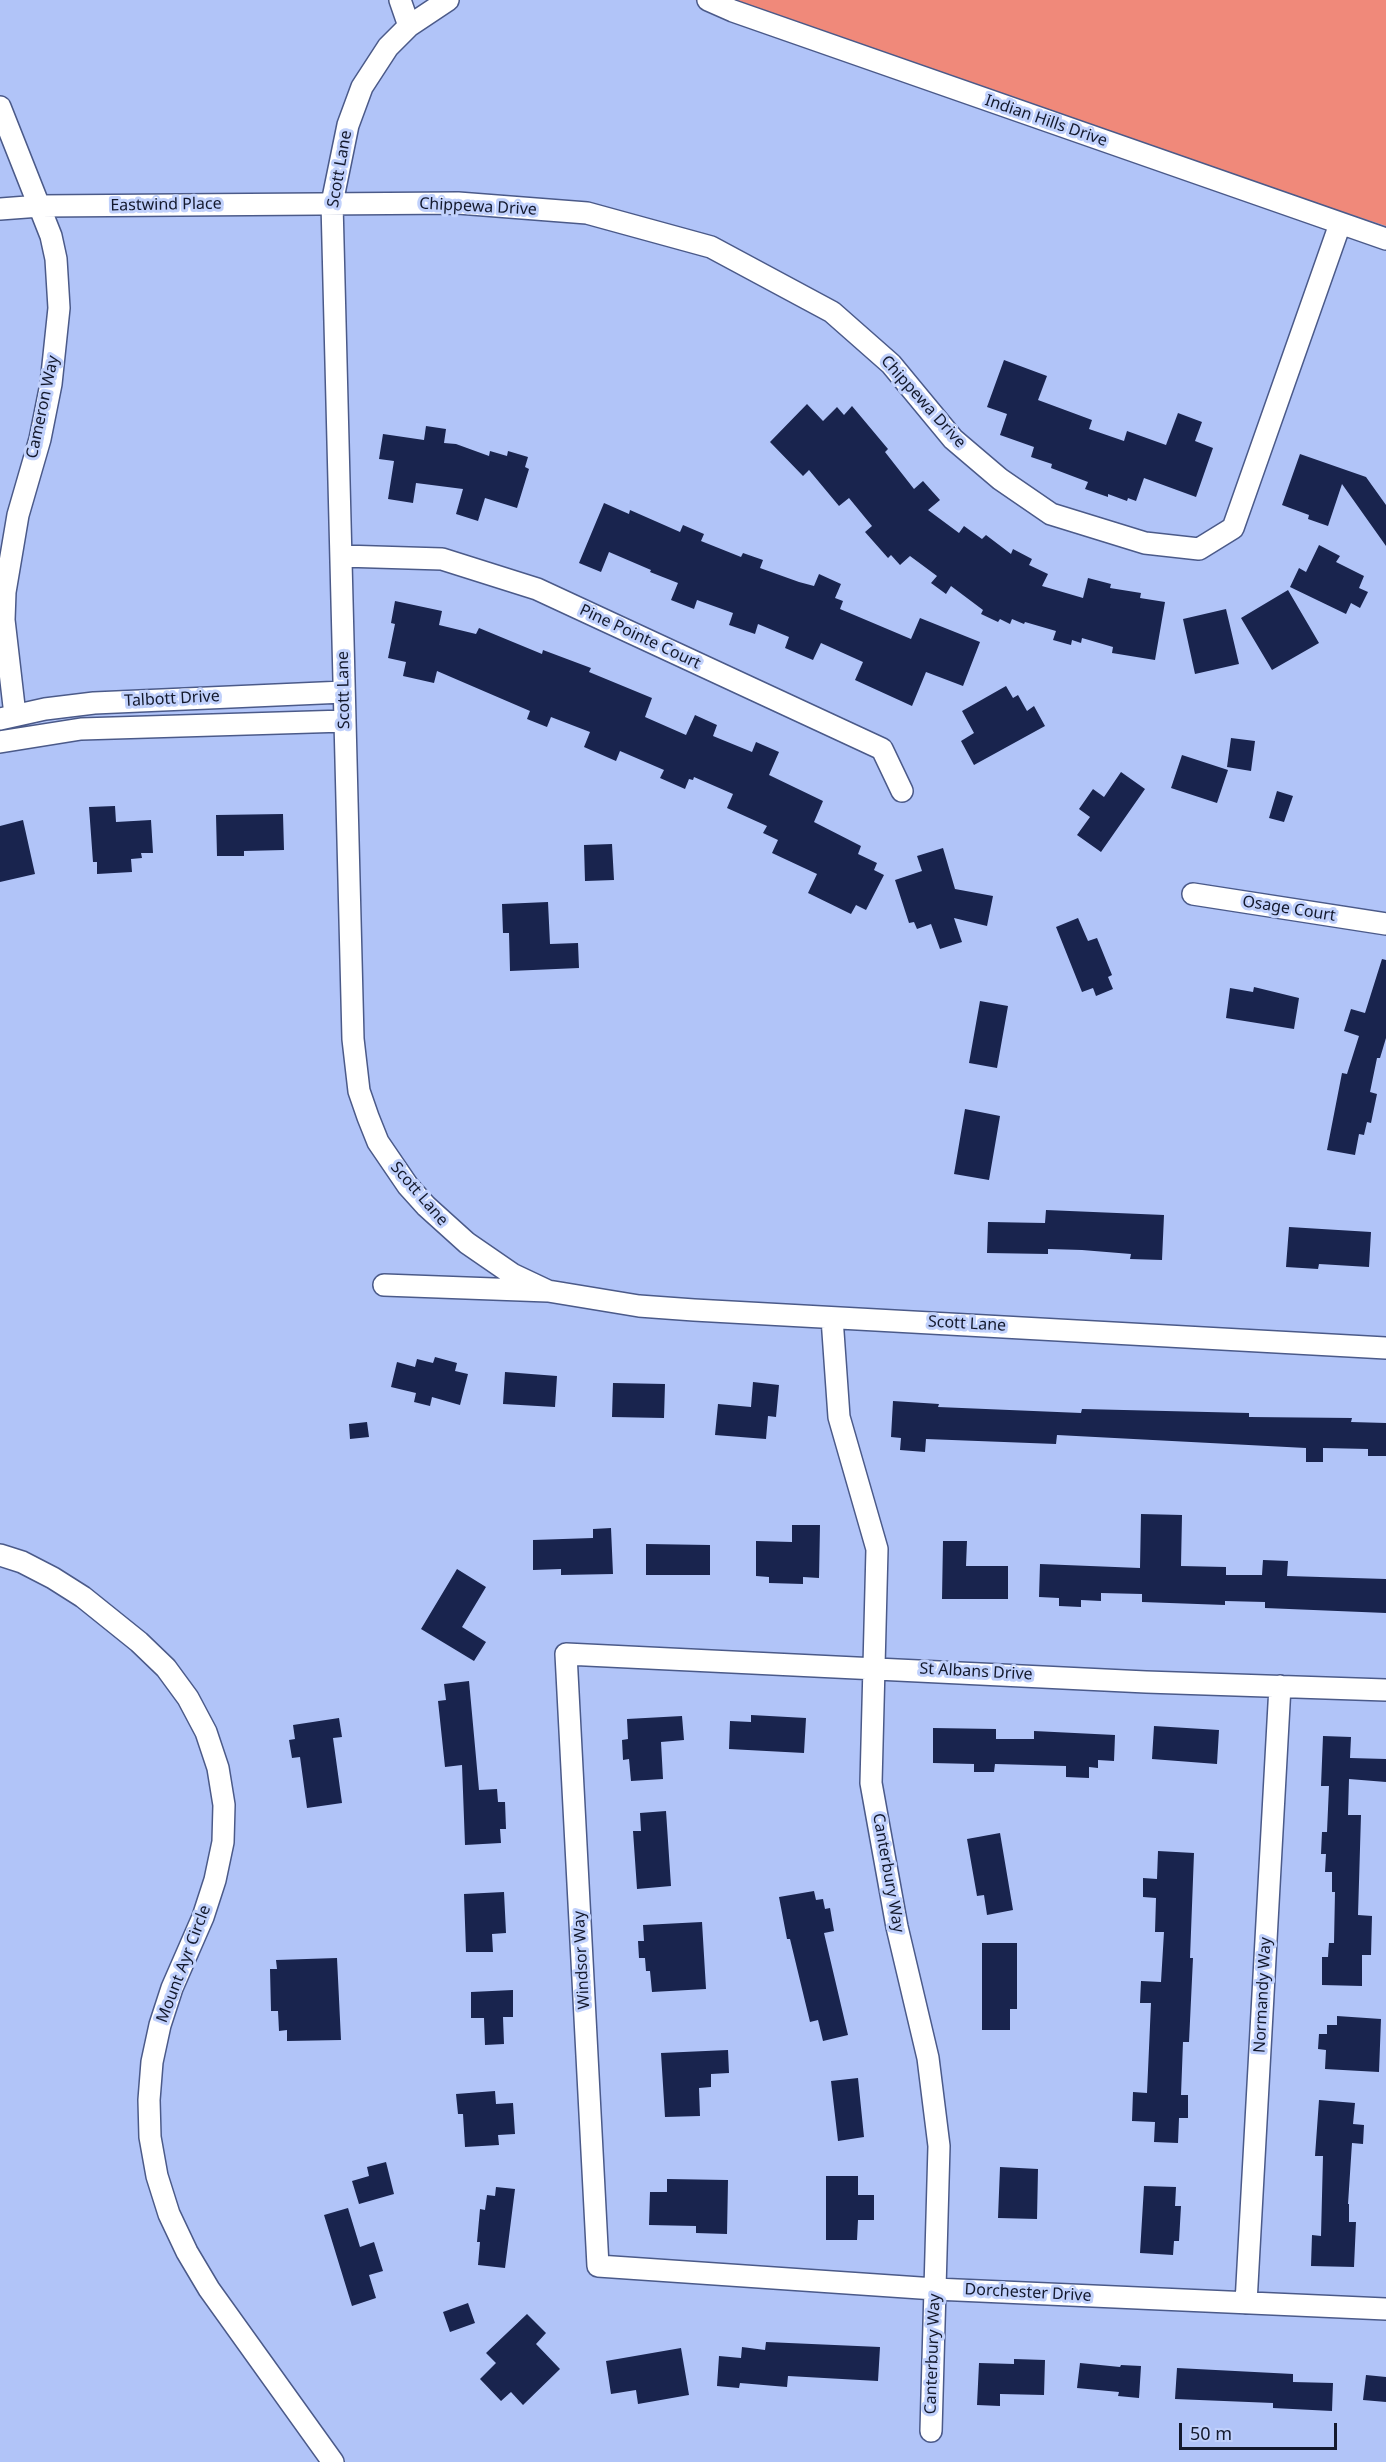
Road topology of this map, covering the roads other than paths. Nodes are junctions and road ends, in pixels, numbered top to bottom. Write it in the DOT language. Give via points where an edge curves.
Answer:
graph roads {
  1 [pos="400,0"];
  2 [pos="448,0"];
  3 [pos="708,0"];
  4 [pos="410,26"];
  5 [pos="0,107"];
  6 [pos="332,203"];
  7 [pos="40,206"];
  8 [pos="0,209"];
  9 [pos="1340,224"];
  10 [pos="1386,238"];
  11 [pos="342,556"];
  12 [pos="345,692"];
  13 [pos="8,717"];
  14 [pos="345,721"];
  15 [pos="0,742"];
  16 [pos="902,791"];
  17 [pos="1193,894"];
  18 [pos="1386,924"];
  19 [pos="384,1285"];
  20 [pos="548,1291"];
  21 [pos="831,1318"];
  22 [pos="1386,1348"];
  23 [pos="0,1555"];
  24 [pos="566,1654"];
  25 [pos="874,1668"];
  26 [pos="1280,1686"];
  27 [pos="1386,1690"];
  28 [pos="598,2266"];
  29 [pos="935,2289"];
  30 [pos="1246,2303"];
  31 [pos="1386,2309"];
  32 [pos="931,2431"];
  33 [pos="333,2462"];
  1 -- 4 [label="street"];
  2 -- 4 [label="street"];
  3 -- 9 [label="street, Indian Hills Drive"];
  4 -- 6 [label="street, Scott Lane" via="388,47 362,87 348,124"];
  5 -- 7 [label="street, Cameron Way"];
  6 -- 7 [label="street, Eastwind Place"];
  6 -- 9 [label="street, Chippewa Drive" via="458,203 586,213 711,247 832,312 891,364 953,439 1000,479 1051,514 1145,543 1199,549 1233,528"];
  6 -- 11 [label="street, Scott Lane"];
  7 -- 8 [label="street, Eastwind Place"];
  7 -- 13 [label="street, Cameron Way" via="56,259 58,333 40,439 18,514 5,592"];
  9 -- 10 [label="street, Indian Hills Drive"];
  11 -- 12 [label="street, Scott Lane"];
  11 -- 16 [label="street, Pine Pointe Court" via="442,559 537,589 882,749"];
  12 -- 13 [label="street, Talbott Drive" via="94,703"];
  12 -- 14 [label="street, Scott Lane"];
  14 -- 15 [label="street" via="81,729"];
  14 -- 20 [label="street, Scott Lane" via="353,1039 359,1091 368,1117 392,1164 439,1219 489,1259"];
  17 -- 18 [label="street, Osage Court"];
  19 -- 20 [label="street, Scott Lane"];
  20 -- 21 [label="street, Scott Lane" via="639,1306"];
  21 -- 22 [label="street, Scott Lane"];
  21 -- 25 [label="street, Canterbury Way" via="838,1417 877,1549"];
  23 -- 33 [label="street, Mount Ayr Circle" via="53,1578 140,1642 166,1668 206,1732 218,1768 224,1805 223,1842 203,1917 160,2025 149,2100 157,2176 187,2252 208,2289"];
  24 -- 25 [label="street, St Albans Drive"];
  24 -- 28 [label="street, Windsor Way"];
  25 -- 26 [label="street, St Albans Drive"];
  25 -- 29 [label="street, Canterbury Way" via="872,1782 897,1927 928,2058 939,2146"];
  26 -- 27 [label="street, St Albans Drive"];
  26 -- 30 [label="street, Normandy Way"];
  28 -- 29 [label="street, Dorchester Drive"];
  29 -- 30 [label="street, Dorchester Drive"];
  29 -- 32 [label="street, Canterbury Way"];
  30 -- 31 [label="street, Dorchester Drive"];
}
